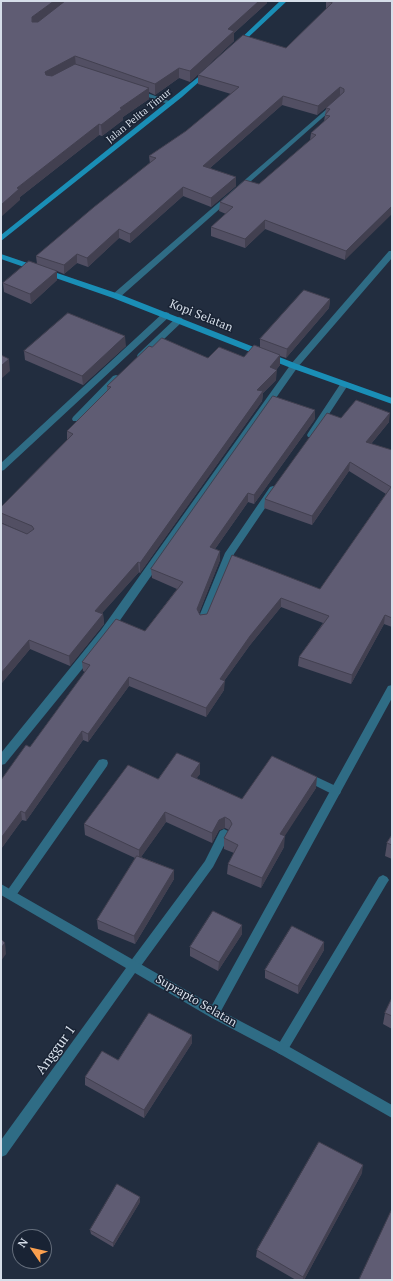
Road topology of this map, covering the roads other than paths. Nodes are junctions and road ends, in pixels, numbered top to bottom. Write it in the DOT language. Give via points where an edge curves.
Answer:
graph roads {
  1 [pos="284,1"];
  2 [pos="232,49"];
  3 [pos="215,65"];
  4 [pos="126,88"];
  5 [pos="340,99"];
  6 [pos="170,103"];
  7 [pos="1,239"];
  8 [pos="392,253"];
  9 [pos="1,256"];
  10 [pos="116,296"];
  11 [pos="166,315"];
  12 [pos="179,320"];
  13 [pos="134,362"];
  14 [pos="294,366"];
  15 [pos="123,372"];
  16 [pos="344,384"];
  17 [pos="392,401"];
  18 [pos="76,419"];
  19 [pos="307,440"];
  20 [pos="1,468"];
  21 [pos="280,479"];
  22 [pos="203,619"];
  23 [pos="392,689"];
  24 [pos="1,761"];
  25 [pos="103,763"];
  26 [pos="298,771"];
  27 [pos="336,791"];
  28 [pos="224,834"];
  29 [pos="383,880"];
  30 [pos="6,892"];
  31 [pos="134,966"];
  32 [pos="214,1013"];
  33 [pos="282,1049"];
  34 [pos="392,1112"];
  35 [pos="1,1151"];
  1 -- 2 [label="street"];
  3 -- 6 [label="street, Jalan Pelita Timur"];
  4 -- 6 [label="street"];
  5 -- 10 [label="street"];
  6 -- 7 [label="street, Jalan Pelita Timur"];
  8 -- 14 [label="street"];
  9 -- 10 [label="street, Kopi Selatan"];
  10 -- 11 [label="street, Kopi Selatan"];
  11 -- 12 [label="street, Kopi Selatan"];
  11 -- 20 [label="street"];
  12 -- 13 [label="street"];
  12 -- 14 [label="street, Kopi Selatan"];
  14 -- 16 [label="street, Kopi Selatan"];
  14 -- 24 [label="street" via="105,633"];
  15 -- 18 [label="street"];
  16 -- 17 [label="street, Kopi Selatan"];
  16 -- 19 [label="street"];
  21 -- 22 [label="street" via="230,553"];
  23 -- 27 [label="street"];
  25 -- 30 [label="street"];
  26 -- 27 [label="street"];
  27 -- 32 [label="street"];
  28 -- 31 [label="street, Anggur 1" via="209,864"];
  29 -- 33 [label="street"];
  30 -- 31 [label="street, Suprapto Selatan"];
  31 -- 32 [label="street, Suprapto Selatan"];
  31 -- 35 [label="street, Anggur 1"];
  32 -- 33 [label="street, Suprapto Selatan"];
  33 -- 34 [label="street, Suprapto Selatan"];
}
